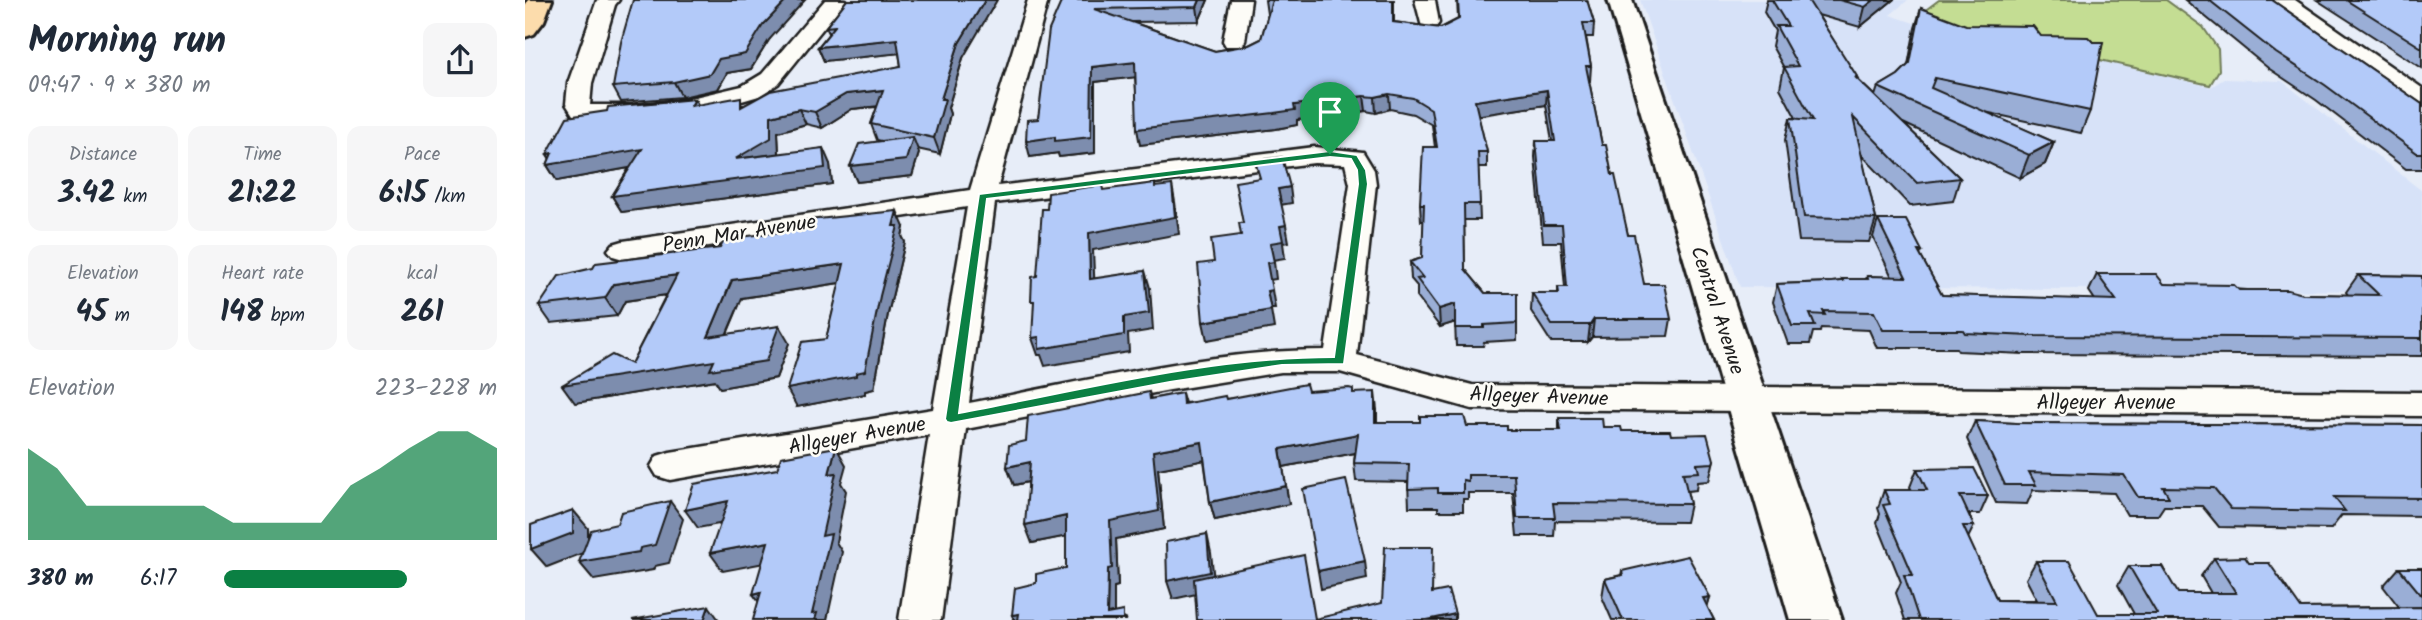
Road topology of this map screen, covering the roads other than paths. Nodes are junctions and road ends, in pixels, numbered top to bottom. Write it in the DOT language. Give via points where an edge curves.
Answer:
graph roads {
  1 [pos="540,0"];
  2 [pos="609,0"];
  3 [pos="837,0"];
  4 [pos="1038,0"];
  5 [pos="1241,0"];
  6 [pos="1425,0"];
  7 [pos="1620,0"];
  8 [pos="2282,0"];
  9 [pos="1429,23"];
  10 [pos="525,29"];
  11 [pos="1234,41"];
  12 [pos="2422,99"];
  13 [pos="982,196"];
  14 [pos="623,250"];
  15 [pos="1340,361"];
  16 [pos="1746,399"];
  17 [pos="2422,404"];
  18 [pos="951,419"];
  19 [pos="670,466"];
  20 [pos="920,620"];
  21 [pos="1817,620"];
  1 -- 10 [label="highway"];
  2 -- 3 [label="street" via="579,83 577,104 582,110 605,113 678,107 743,94 776,74"];
  4 -- 13 [label="street"];
  5 -- 11 [label="street"];
  6 -- 9 [label="street"];
  7 -- 16 [label="street, Central Avenue"];
  8 -- 12 [label="street"];
  13 -- 14 [label="street, Penn Mar Avenue"];
  13 -- 15 [label="street, Penn Mar Avenue" via="1314,155 1354,157 1363,184"];
  13 -- 18 [label="street"];
  15 -- 16 [label="street, Allgeyer Avenue" via="1472,397"];
  15 -- 18 [label="street, Allgeyer Avenue" via="1282,361"];
  16 -- 17 [label="street, Allgeyer Avenue"];
  16 -- 21 [label="street, Central Avenue"];
  18 -- 19 [label="street, Allgeyer Avenue"];
  18 -- 20 [label="street"];
}
